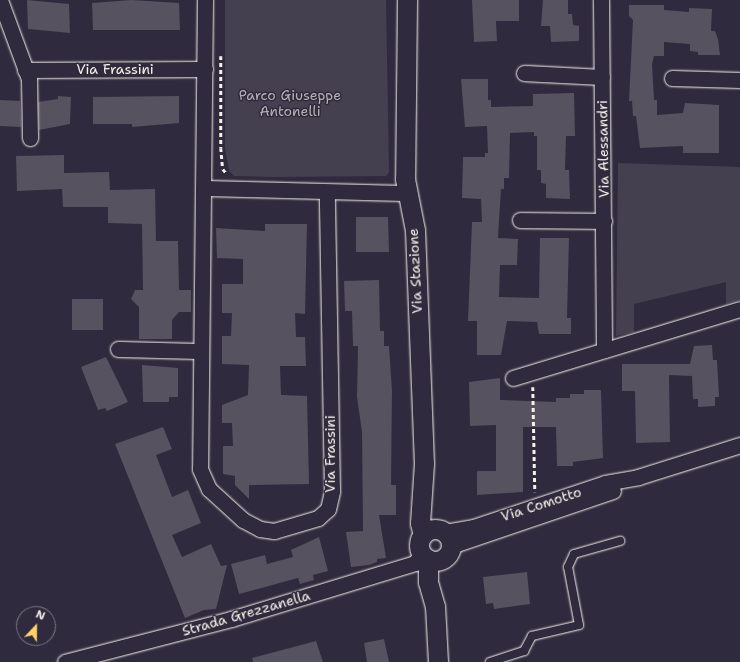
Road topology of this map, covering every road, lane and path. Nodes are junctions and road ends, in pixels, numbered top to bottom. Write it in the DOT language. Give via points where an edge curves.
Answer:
graph roads {
  1 [pos="0,0"];
  2 [pos="205,0"];
  3 [pos="407,0"];
  4 [pos="601,0"];
  5 [pos="221,51"];
  6 [pos="205,69"];
  7 [pos="25,70"];
  8 [pos="524,73"];
  9 [pos="602,76"];
  10 [pos="672,78"];
  11 [pos="740,80"];
  12 [pos="30,138"];
  13 [pos="230,177"];
  14 [pos="203,188"];
  15 [pos="327,192"];
  16 [pos="406,193"];
  17 [pos="520,220"];
  18 [pos="604,221"];
  19 [pos="740,309"];
  20 [pos="118,349"];
  21 [pos="604,350"];
  22 [pos="200,351"];
  23 [pos="533,372"];
  24 [pos="513,378"];
  25 [pos="740,445"];
  26 [pos="535,500"];
  27 [pos="620,541"];
  28 [pos="435,545"];
  29 [pos="65,662"];
  30 [pos="438,662"];
  31 [pos="490,662"];
  1 -- 7 [label="street"];
  2 -- 6 [label="street, Via Frassini"];
  3 -- 16 [label="street, Via Stazione"];
  4 -- 9 [label="street, Via Alessandri"];
  5 -- 13 [label="path" via="221,148 223,169"];
  6 -- 7 [label="street, Via Frassini"];
  6 -- 14 [label="street, Via Frassini"];
  7 -- 12 [label="street" via="28,79"];
  8 -- 9 [label="street"];
  9 -- 18 [label="street, Via Alessandri"];
  10 -- 11 [label="street"];
  14 -- 15 [label="street"];
  14 -- 22 [label="street, Via Frassini"];
  15 -- 16 [label="street"];
  15 -- 22 [label="street, Via Frassini" via="332,491 328,509 318,518 274,531 260,529 243,520 209,489 200,469"];
  16 -- 28 [label="street, Via Stazione" via="415,230 424,494"];
  17 -- 18 [label="street"];
  18 -- 21 [label="street, Via Alessandri"];
  19 -- 21 [label="street"];
  20 -- 22 [label="street"];
  21 -- 23 [label="street"];
  23 -- 24 [label="street"];
  23 -- 26 [label="path"];
  25 -- 28 [label="street, Via Comotto" via="638,477 611,492"];
  27 -- 31 [label="lane" via="574,554 568,567 579,625 532,636 524,651"];
  28 -- 29 [label="street, Strada Grezzanella" via="415,563 232,619"];
  28 -- 30 [label="street"];
}
